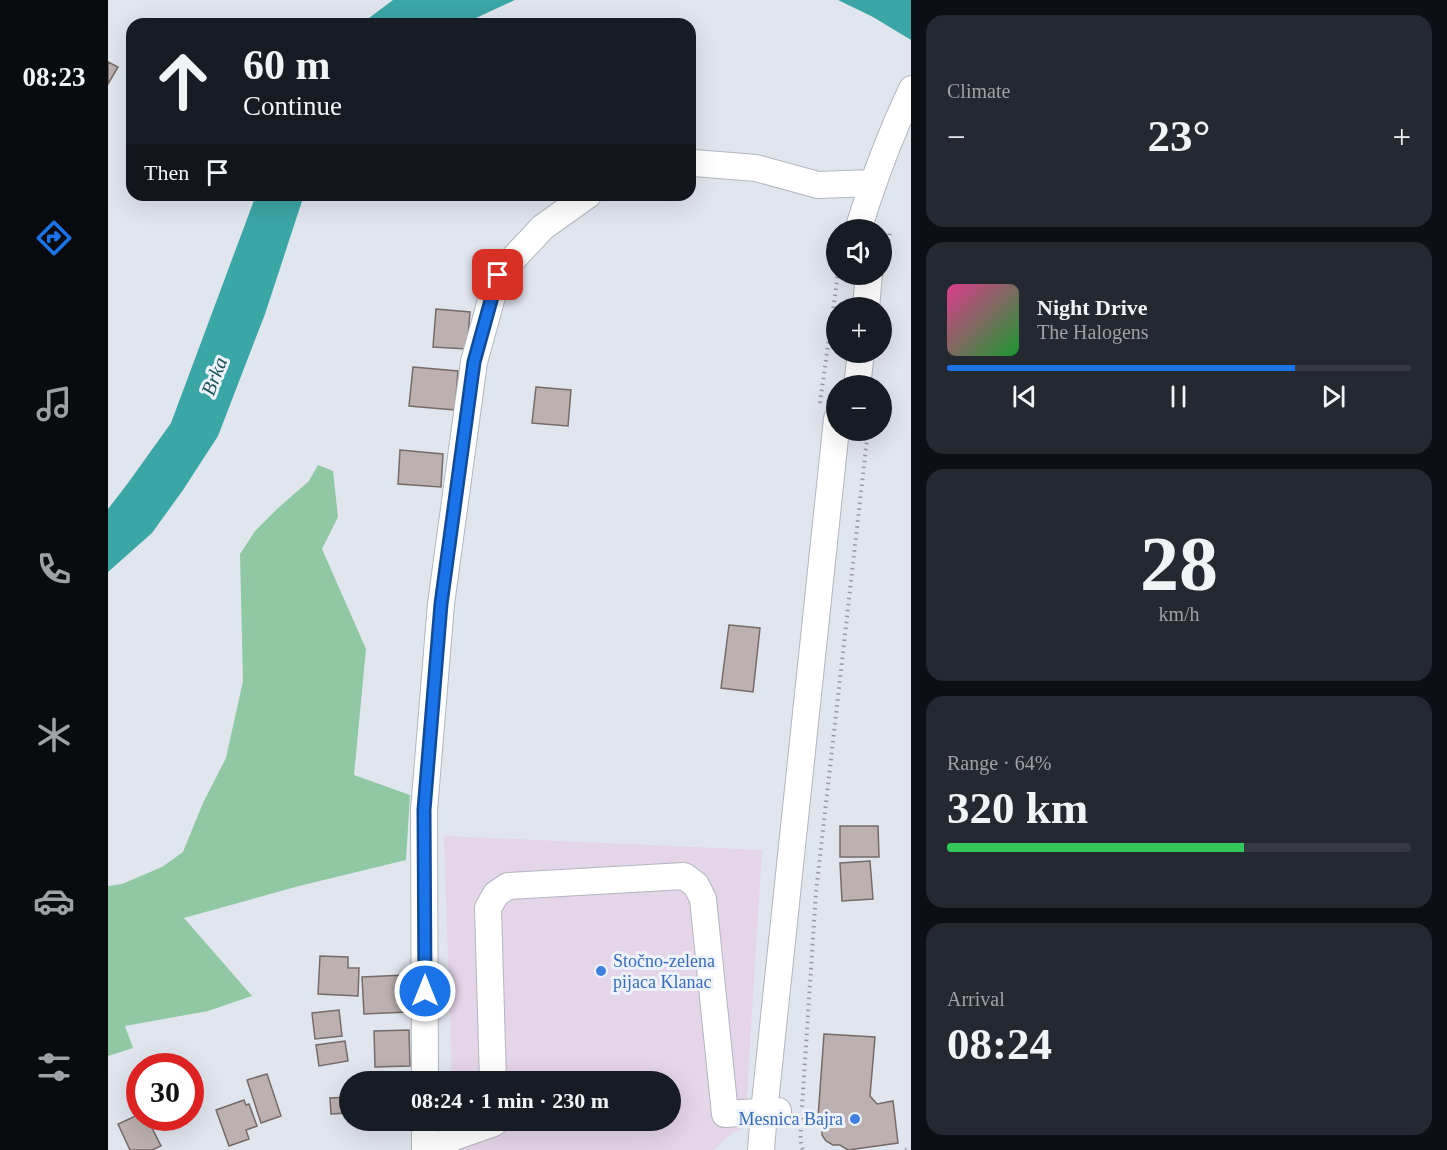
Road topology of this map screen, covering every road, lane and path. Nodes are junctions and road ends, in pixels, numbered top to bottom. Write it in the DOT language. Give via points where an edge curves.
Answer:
graph roads {
  1 [pos="908,98"];
  2 [pos="902,132"];
  3 [pos="696,163"];
  4 [pos="872,183"];
  5 [pos="580,201"];
  6 [pos="861,219"];
  7 [pos="873,219"];
  8 [pos="835,441"];
  9 [pos="851,441"];
  10 [pos="867,441"];
  11 [pos="425,1071"];
  12 [pos="493,1071"];
  13 [pos="771,1111"];
  14 [pos="425,1131"];
  15 [pos="471,1131"];
  16 [pos="425,1150"];
  17 [pos="434,1150"];
  18 [pos="761,1150"];
  19 [pos="774,1150"];
  20 [pos="803,1150"];
  1 -- 2 [label="street"];
  2 -- 4 [label="street"];
  3 -- 4 [label="street" via="756,168 818,185"];
  4 -- 6 [label="street"];
  4 -- 7 [label="street"];
  5 -- 11 [label="street" via="543,228 498,275 474,362 441,604 424,810"];
  8 -- 13 [label="street"];
  9 -- 13 [label="street" via="790,983"];
  10 -- 20 [label="path" via="816,892 800,1135"];
  12 -- 13 [label="street" via="488,908 496,894 508,886 684,876 696,885 703,899 725,1114"];
  13 -- 18 [label="street"];
  13 -- 19 [label="street"];
  14 -- 16 [label="street"];
  15 -- 17 [label="street"];
}
